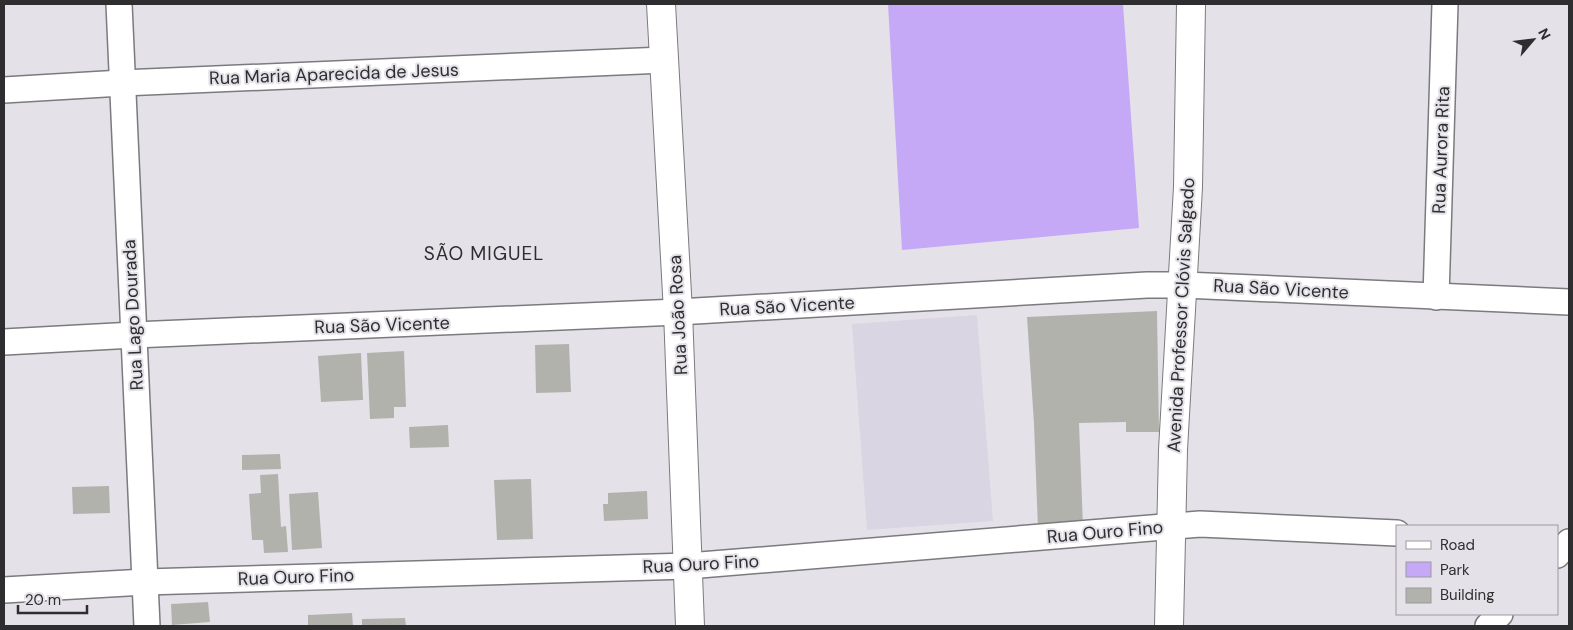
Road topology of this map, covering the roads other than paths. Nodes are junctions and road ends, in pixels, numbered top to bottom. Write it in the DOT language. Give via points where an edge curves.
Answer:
graph roads {
  1 [pos="119,4"];
  2 [pos="661,4"];
  3 [pos="1191,4"];
  4 [pos="1445,4"];
  5 [pos="664,60"];
  6 [pos="122,82"];
  7 [pos="4,90"];
  8 [pos="1184,285"];
  9 [pos="1436,297"];
  10 [pos="1569,302"];
  11 [pos="678,312"];
  12 [pos="134,335"];
  13 [pos="4,342"];
  14 [pos="1172,526"];
  15 [pos="1396,533"];
  16 [pos="1569,542"];
  17 [pos="1558,554"];
  18 [pos="688,566"];
  19 [pos="145,582"];
  20 [pos="4,590"];
  21 [pos="1499,615"];
  22 [pos="148,626"];
  23 [pos="690,626"];
  24 [pos="1169,626"];
  25 [pos="1488,626"];
  1 -- 6 [label="street, Rua Lago Dourada"];
  2 -- 5 [label="main road, Rua João Rosa"];
  3 -- 8 [label="main road, Avenida Professor Clóvis Salgado"];
  4 -- 9 [label="street, Rua Aurora Rita"];
  5 -- 6 [label="street, Rua Maria Aparecida de Jesus"];
  5 -- 11 [label="main road, Rua João Rosa"];
  6 -- 7 [label="street, Rua Maria Aparecida de Jesus"];
  6 -- 12 [label="street, Rua Lago Dourada"];
  8 -- 9 [label="street, Rua São Vicente"];
  8 -- 11 [label="street, Rua São Vicente"];
  8 -- 14 [label="main road, Avenida Professor Clóvis Salgado"];
  9 -- 10 [label="street, Rua São Vicente"];
  11 -- 12 [label="street, Rua São Vicente"];
  11 -- 18 [label="main road, Rua João Rosa"];
  12 -- 13 [label="street, Rua São Vicente"];
  12 -- 19 [label="street, Rua Lago Dourada"];
  14 -- 15 [label="street, Rua Ouro Fino" via="1223,524"];
  14 -- 18 [label="street, Rua Ouro Fino"];
  14 -- 24 [label="main road, Avenida Professor Clóvis Salgado"];
  16 -- 17 [label="street"];
  18 -- 19 [label="street, Rua Ouro Fino"];
  18 -- 23 [label="main road, Rua João Rosa"];
  19 -- 20 [label="street, Rua Ouro Fino"];
  19 -- 22 [label="street, Rua Lago Dourada"];
  21 -- 25 [label="street"];
}
